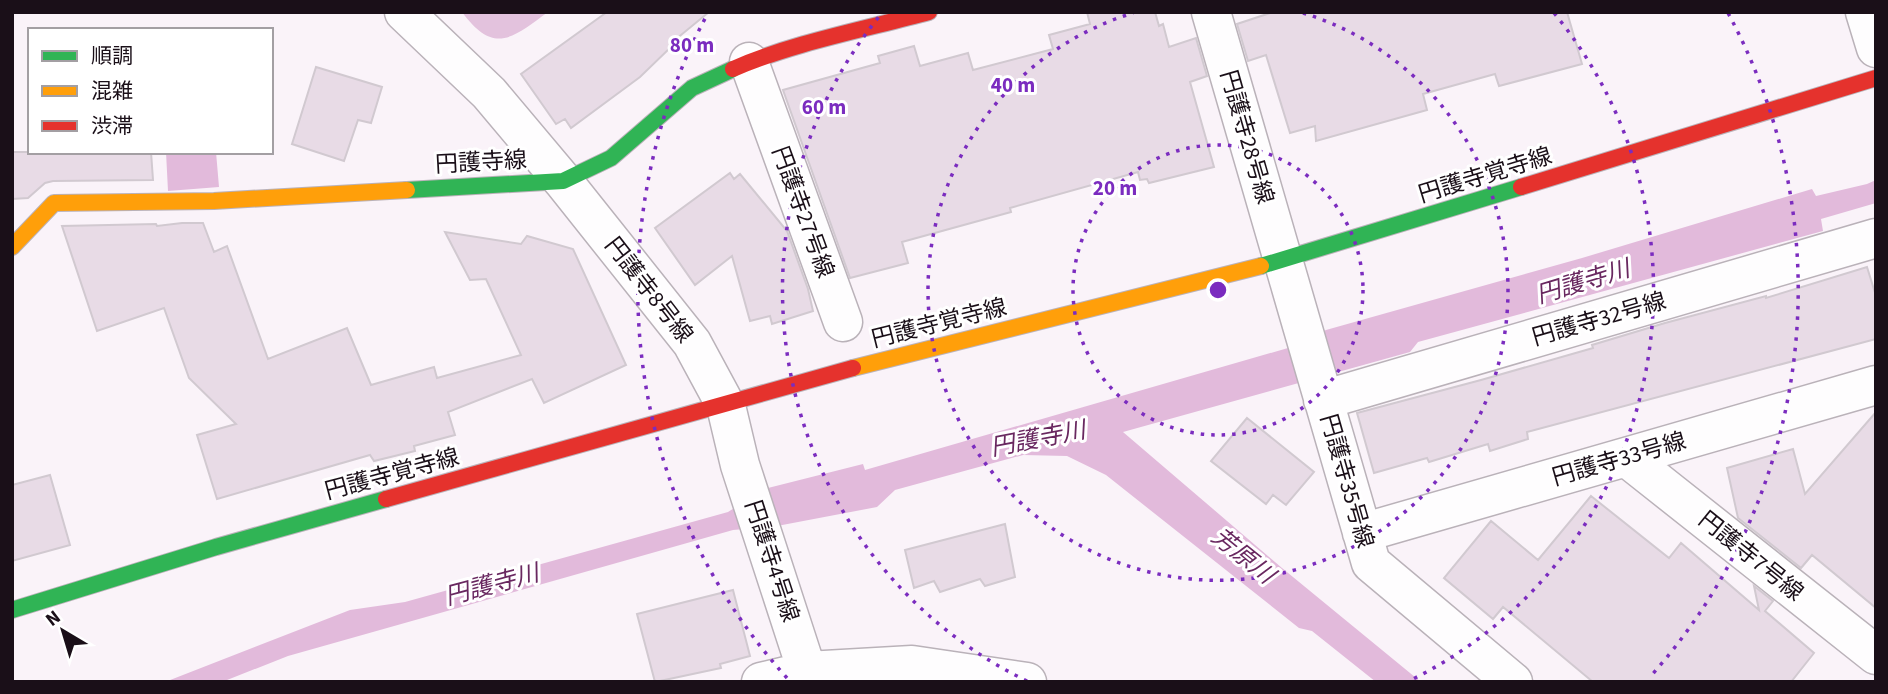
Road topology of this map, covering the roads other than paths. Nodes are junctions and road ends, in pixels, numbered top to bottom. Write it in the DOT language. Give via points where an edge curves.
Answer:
graph roads {
  1 [pos="404,12"];
  2 [pos="929,12"];
  3 [pos="1211,12"];
  4 [pos="1865,12"];
  5 [pos="845,23"];
  6 [pos="1876,48"];
  7 [pos="749,62"];
  8 [pos="1876,78"];
  9 [pos="563,181"];
  10 [pos="1876,239"];
  11 [pos="13,248"];
  12 [pos="1282,261"];
  13 [pos="843,322"];
  14 [pos="1876,385"];
  15 [pos="1323,400"];
  16 [pos="726,406"];
  17 [pos="1626,457"];
  18 [pos="1362,533"];
  19 [pos="12,610"];
  20 [pos="1876,655"];
  21 [pos="807,671"];
  22 [pos="761,682"];
  23 [pos="1027,682"];
  24 [pos="1513,682"];
  1 -- 9 [label="street, 円護寺8号線" via="489,93"];
  2 -- 5 [label="street, 円護寺線"];
  3 -- 12 [label="street, 円護寺28号線"];
  4 -- 6 [label="street"];
  5 -- 7 [label="street, 円護寺線"];
  7 -- 9 [label="street, 円護寺線" via="692,88 611,158"];
  7 -- 13 [label="street, 円護寺27号線"];
  8 -- 12 [label="street, 円護寺覚寺線"];
  9 -- 11 [label="street, 円護寺線" via="214,201 54,203"];
  9 -- 16 [label="street, 円護寺8号線" via="692,343"];
  10 -- 15 [label="street, 円護寺32号線"];
  12 -- 15 [label="street, 円護寺35号線"];
  12 -- 16 [label="street, 円護寺覚寺線" via="865,365"];
  14 -- 17 [label="street, 円護寺33号線"];
  15 -- 18 [label="street, 円護寺35号線"];
  16 -- 19 [label="street, 円護寺覚寺線" via="216,547"];
  16 -- 21 [label="street, 円護寺4号線" via="740,465"];
  17 -- 18 [label="street, 円護寺33号線"];
  17 -- 20 [label="street, 円護寺7号線"];
  18 -- 24 [label="street, 円護寺35号線" via="1371,564"];
  21 -- 22 [label="street"];
  21 -- 23 [label="street" via="912,664"];
}
